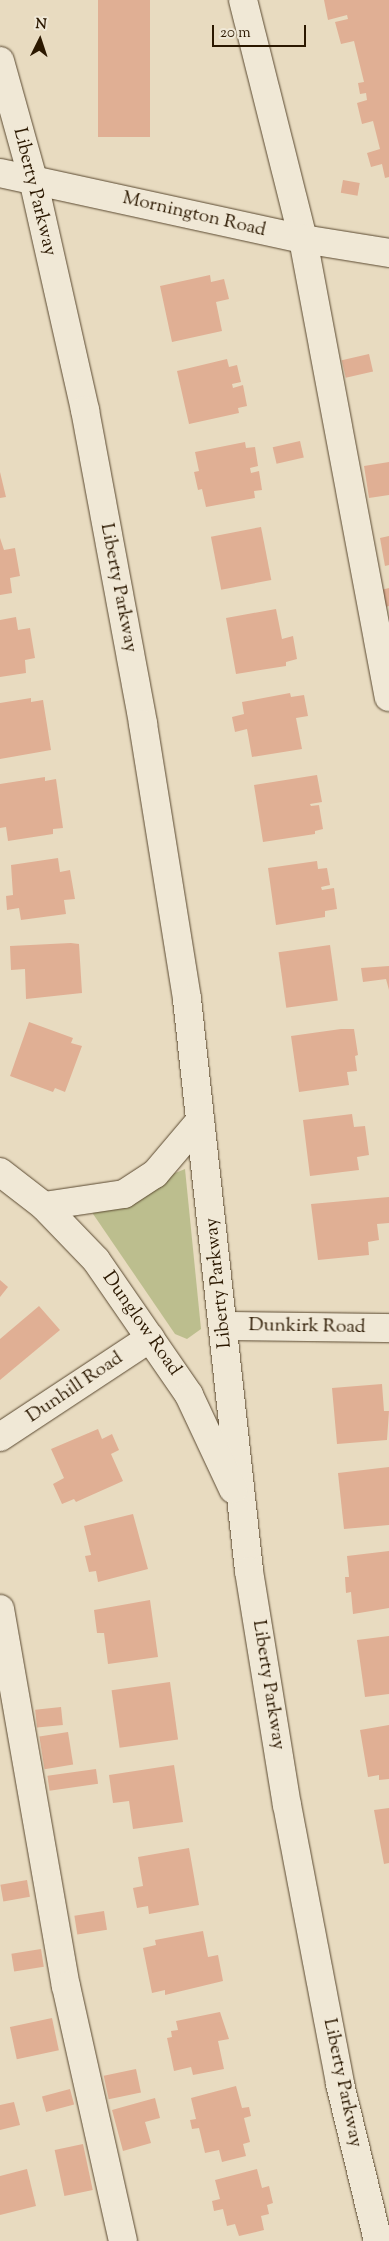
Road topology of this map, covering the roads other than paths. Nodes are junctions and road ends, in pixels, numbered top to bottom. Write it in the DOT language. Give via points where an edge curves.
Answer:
graph roads {
  1 [pos="243,0"];
  2 [pos="0,61"];
  3 [pos="0,173"];
  4 [pos="33,179"];
  5 [pos="303,238"];
  6 [pos="389,253"];
  7 [pos="389,697"];
  8 [pos="200,1121"];
  9 [pos="0,1172"];
  10 [pos="44,1206"];
  11 [pos="225,1326"];
  12 [pos="389,1328"];
  13 [pos="150,1338"];
  14 [pos="0,1437"];
  15 [pos="241,1507"];
  16 [pos="0,1609"];
  17 [pos="123,2241"];
  18 [pos="378,2241"];
  1 -- 5 [label="street"];
  2 -- 4 [label="street, Liberty Parkway"];
  3 -- 4 [label="street, Mornington Road"];
  4 -- 5 [label="street, Mornington Road"];
  4 -- 8 [label="street, Liberty Parkway" via="85,410 141,714 187,999"];
  5 -- 6 [label="street, Mornington Road"];
  5 -- 7 [label="street"];
  8 -- 10 [label="street" via="155,1174 124,1194"];
  8 -- 11 [label="street, Liberty Parkway"];
  9 -- 10 [label="street, Dunglow Road"];
  10 -- 13 [label="street, Dunglow Road" via="96,1260"];
  11 -- 12 [label="street, Dunkirk Road"];
  11 -- 15 [label="street, Liberty Parkway"];
  13 -- 14 [label="street, Dunhill Road"];
  13 -- 15 [label="street, Dunglow Road" via="189,1395"];
  15 -- 18 [label="street, Liberty Parkway" via="289,1814 340,2084"];
  16 -- 17 [label="street" via="66,1986"];
}
